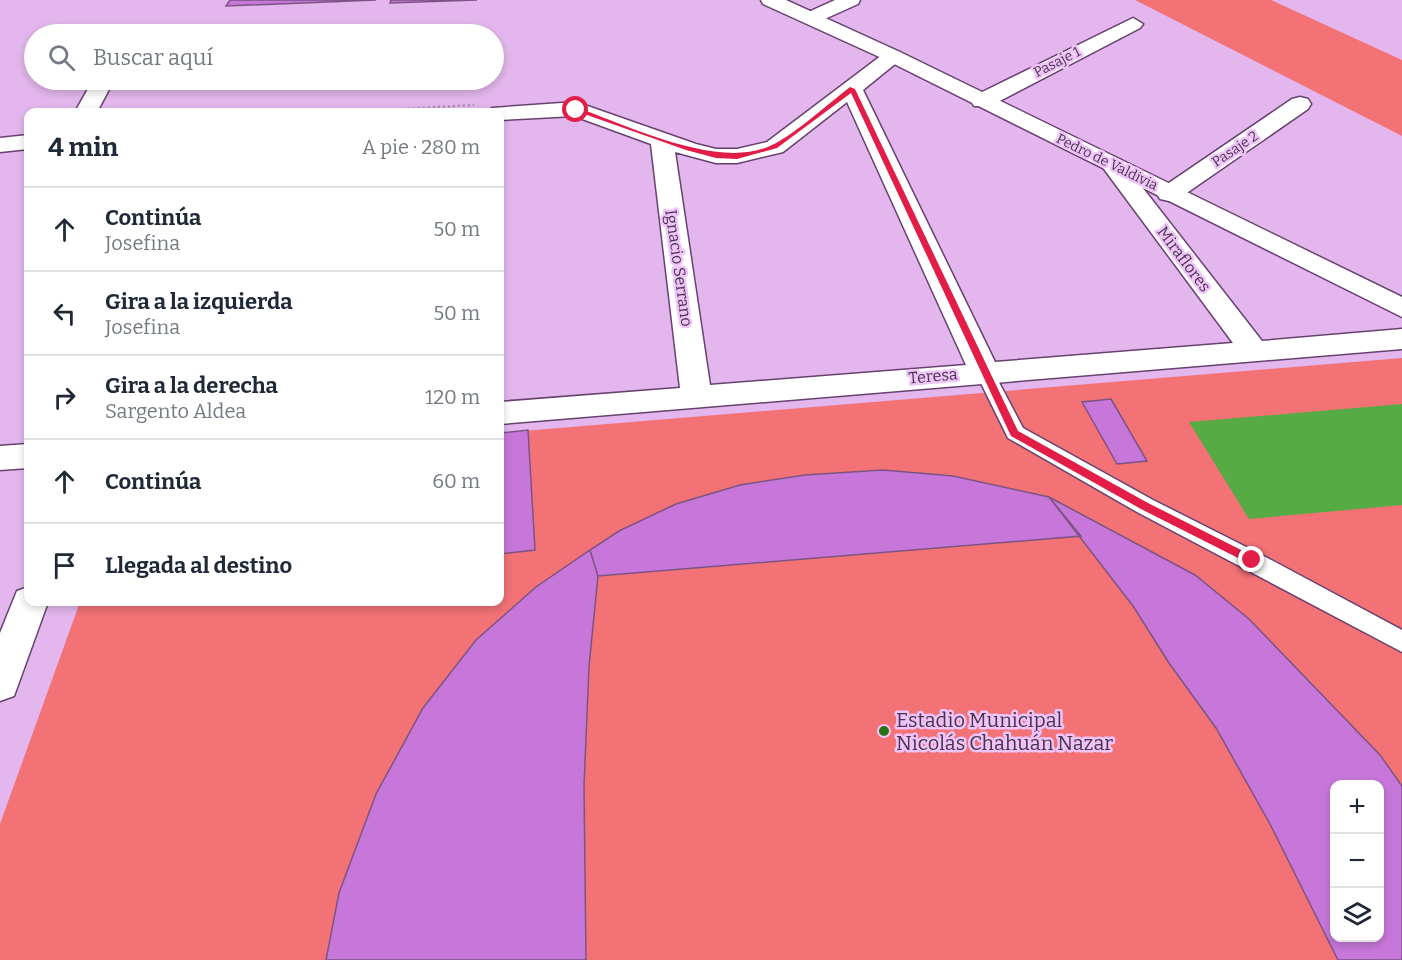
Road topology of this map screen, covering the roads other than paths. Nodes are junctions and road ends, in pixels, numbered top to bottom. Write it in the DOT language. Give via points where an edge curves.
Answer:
graph roads {
  1 [pos="770,0"];
  2 [pos="851,0"];
  3 [pos="811,18"];
  4 [pos="1133,24"];
  5 [pos="893,56"];
  6 [pos="852,89"];
  7 [pos="98,90"];
  8 [pos="982,101"];
  9 [pos="1300,104"];
  10 [pos="88,108"];
  11 [pos="504,113"];
  12 [pos="662,139"];
  13 [pos="24,142"];
  14 [pos="0,145"];
  15 [pos="1113,165"];
  16 [pos="1169,194"];
  17 [pos="1402,308"];
  18 [pos="1402,339"];
  19 [pos="1254,352"];
  20 [pos="984,371"];
  21 [pos="696,397"];
  22 [pos="504,413"];
  23 [pos="24,456"];
  24 [pos="0,458"];
  25 [pos="29,606"];
  26 [pos="1402,642"];
  27 [pos="0,684"];
  1 -- 3 [label="street, Pedro de Valdivia"];
  2 -- 3 [label="street"];
  3 -- 5 [label="street, Pedro de Valdivia"];
  4 -- 8 [label="street, Pasaje 1"];
  5 -- 6 [label="street"];
  5 -- 8 [label="street, Pedro de Valdivia"];
  6 -- 12 [label="street" via="796,133 757,153 716,156"];
  6 -- 20 [label="street"];
  7 -- 10 [label="street"];
  8 -- 15 [label="street, Pedro de Valdivia"];
  9 -- 16 [label="street, Pasaje 2"];
  11 -- 12 [label="street" via="576,110"];
  12 -- 21 [label="street, Ignacio Serrano"];
  13 -- 14 [label="street"];
  15 -- 16 [label="street, Pedro de Valdivia"];
  15 -- 19 [label="street, Miraflores"];
  16 -- 17 [label="street, Pedro de Valdivia"];
  18 -- 19 [label="street, Teresa"];
  19 -- 20 [label="street, Teresa"];
  20 -- 21 [label="street, Teresa"];
  20 -- 26 [label="lane" via="1015,433"];
  21 -- 22 [label="street, Teresa"];
  23 -- 24 [label="street"];
  25 -- 27 [label="street"];
}
